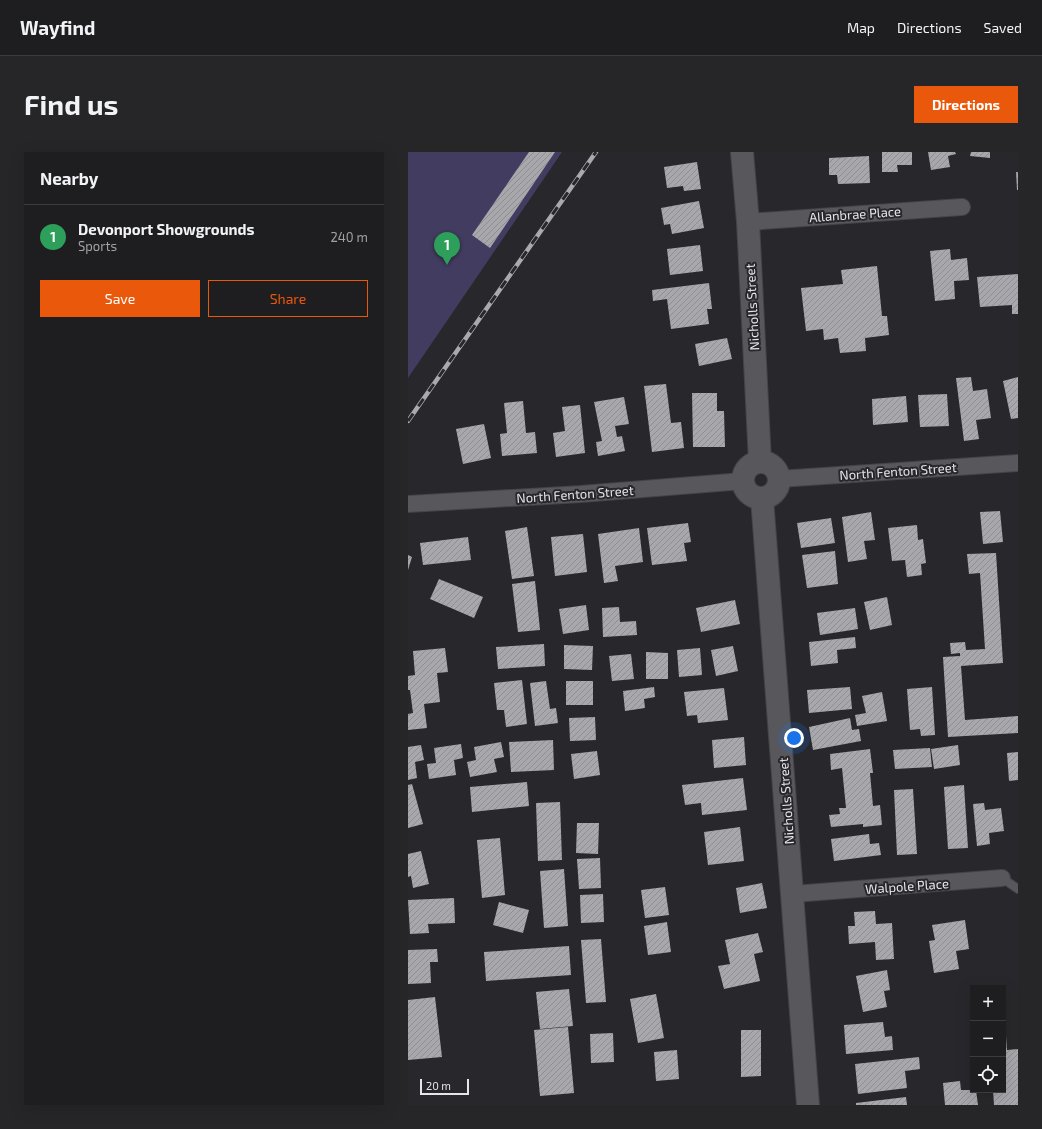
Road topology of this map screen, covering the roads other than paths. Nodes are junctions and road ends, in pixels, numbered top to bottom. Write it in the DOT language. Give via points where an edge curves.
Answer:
graph roads {
  1 [pos="742,152"];
  2 [pos="962,207"];
  3 [pos="748,222"];
  4 [pos="760,462"];
  5 [pos="1018,463"];
  6 [pos="779,479"];
  7 [pos="742,481"];
  8 [pos="762,498"];
  9 [pos="408,504"];
  10 [pos="1002,878"];
  11 [pos="1018,889"];
  12 [pos="793,894"];
  13 [pos="808,1105"];
  1 -- 3 [label="street, Nicholls Street"];
  2 -- 3 [label="street, Allanbrae Place"];
  3 -- 4 [label="street, Nicholls Street"];
  4 -- 6 [label="street" via="773,467"];
  4 -- 7 [label="street" via="747,468"];
  5 -- 6 [label="street, North Fenton Street"];
  6 -- 8 [label="street" via="774,492"];
  7 -- 8 [label="street" via="750,495"];
  7 -- 9 [label="street, North Fenton Street"];
  8 -- 12 [label="street, Nicholls Street"];
  10 -- 11 [label="lane, Walpole Place"];
  10 -- 12 [label="street, Walpole Place"];
  12 -- 13 [label="street, Nicholls Street"];
}
